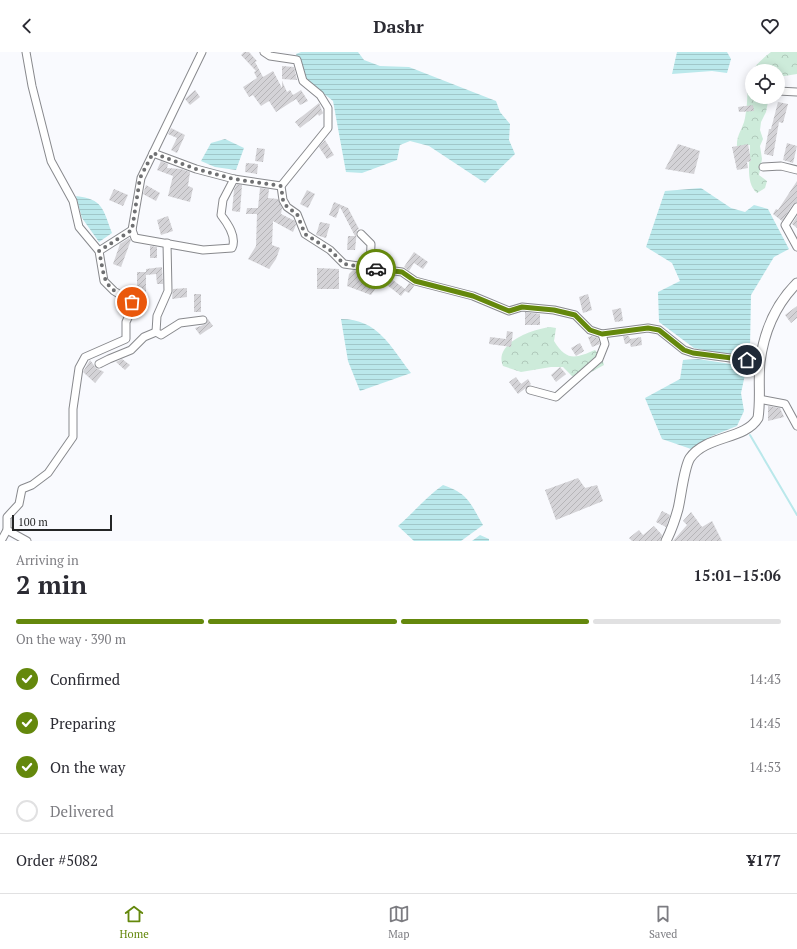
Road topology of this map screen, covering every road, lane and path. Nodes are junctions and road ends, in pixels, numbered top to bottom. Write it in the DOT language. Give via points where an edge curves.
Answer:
graph roads {
  1 [pos="26,52"];
  2 [pos="202,52"];
  3 [pos="264,52"];
  4 [pos="785,91"];
  5 [pos="797,92"];
  6 [pos="153,153"];
  7 [pos="763,167"];
  8 [pos="797,170"];
  9 [pos="234,179"];
  10 [pos="281,186"];
  11 [pos="797,207"];
  12 [pos="132,230"];
  13 [pos="361,234"];
  14 [pos="167,243"];
  15 [pos="797,247"];
  16 [pos="99,251"];
  17 [pos="370,268"];
  18 [pos="797,282"];
  19 [pos="203,320"];
  20 [pos="156,332"];
  21 [pos="602,334"];
  22 [pos="760,362"];
  23 [pos="99,364"];
  24 [pos="530,390"];
  25 [pos="759,399"];
  26 [pos="797,426"];
  27 [pos="7,530"];
  28 [pos="1,541"];
  29 [pos="28,541"];
  30 [pos="666,541"];
  1 -- 16 [label="street" via="51,161 73,201 79,228"];
  2 -- 6 [label="street"];
  3 -- 10 [label="street" via="270,56 297,60 303,81 320,95 328,108 328,128"];
  4 -- 5 [label="street"];
  6 -- 9 [label="street" via="196,169"];
  6 -- 12 [label="street" via="140,178"];
  7 -- 8 [label="street" via="781,166"];
  9 -- 10 [label="street"];
  9 -- 14 [label="street" via="223,200 221,215 231,228 234,245 232,248 203,250"];
  10 -- 17 [label="street" via="283,200 287,207 297,214 305,234 330,250 344,264"];
  11 -- 15 [label="street" via="786,225"];
  12 -- 14 [label="street" via="135,238"];
  12 -- 16 [label="street"];
  13 -- 17 [label="street" via="371,244"];
  14 -- 20 [label="street" via="168,291 157,316"];
  16 -- 27 [label="street" via="104,281 132,302 133,307 126,322 126,339 85,357 79,368 73,409 73,437 48,473 32,485 22,488 19,504 7,518"];
  17 -- 21 [label="street" via="402,272 415,281 473,296 509,311 522,307 575,315 590,330"];
  18 -- 22 [label="street" via="778,305 769,321"];
  19 -- 20 [label="street" via="180,323 161,335"];
  20 -- 23 [label="street" via="144,337 131,350"];
  21 -- 22 [label="street" via="648,328 659,330 684,350 693,353"];
  21 -- 24 [label="street" via="604,344 599,359 556,397"];
  22 -- 25 [label="street"];
  25 -- 26 [label="street" via="785,404"];
  25 -- 30 [label="street" via="758,418 754,424 698,449 689,459 678,510"];
  27 -- 28 [label="street"];
  27 -- 29 [label="street"];
}
